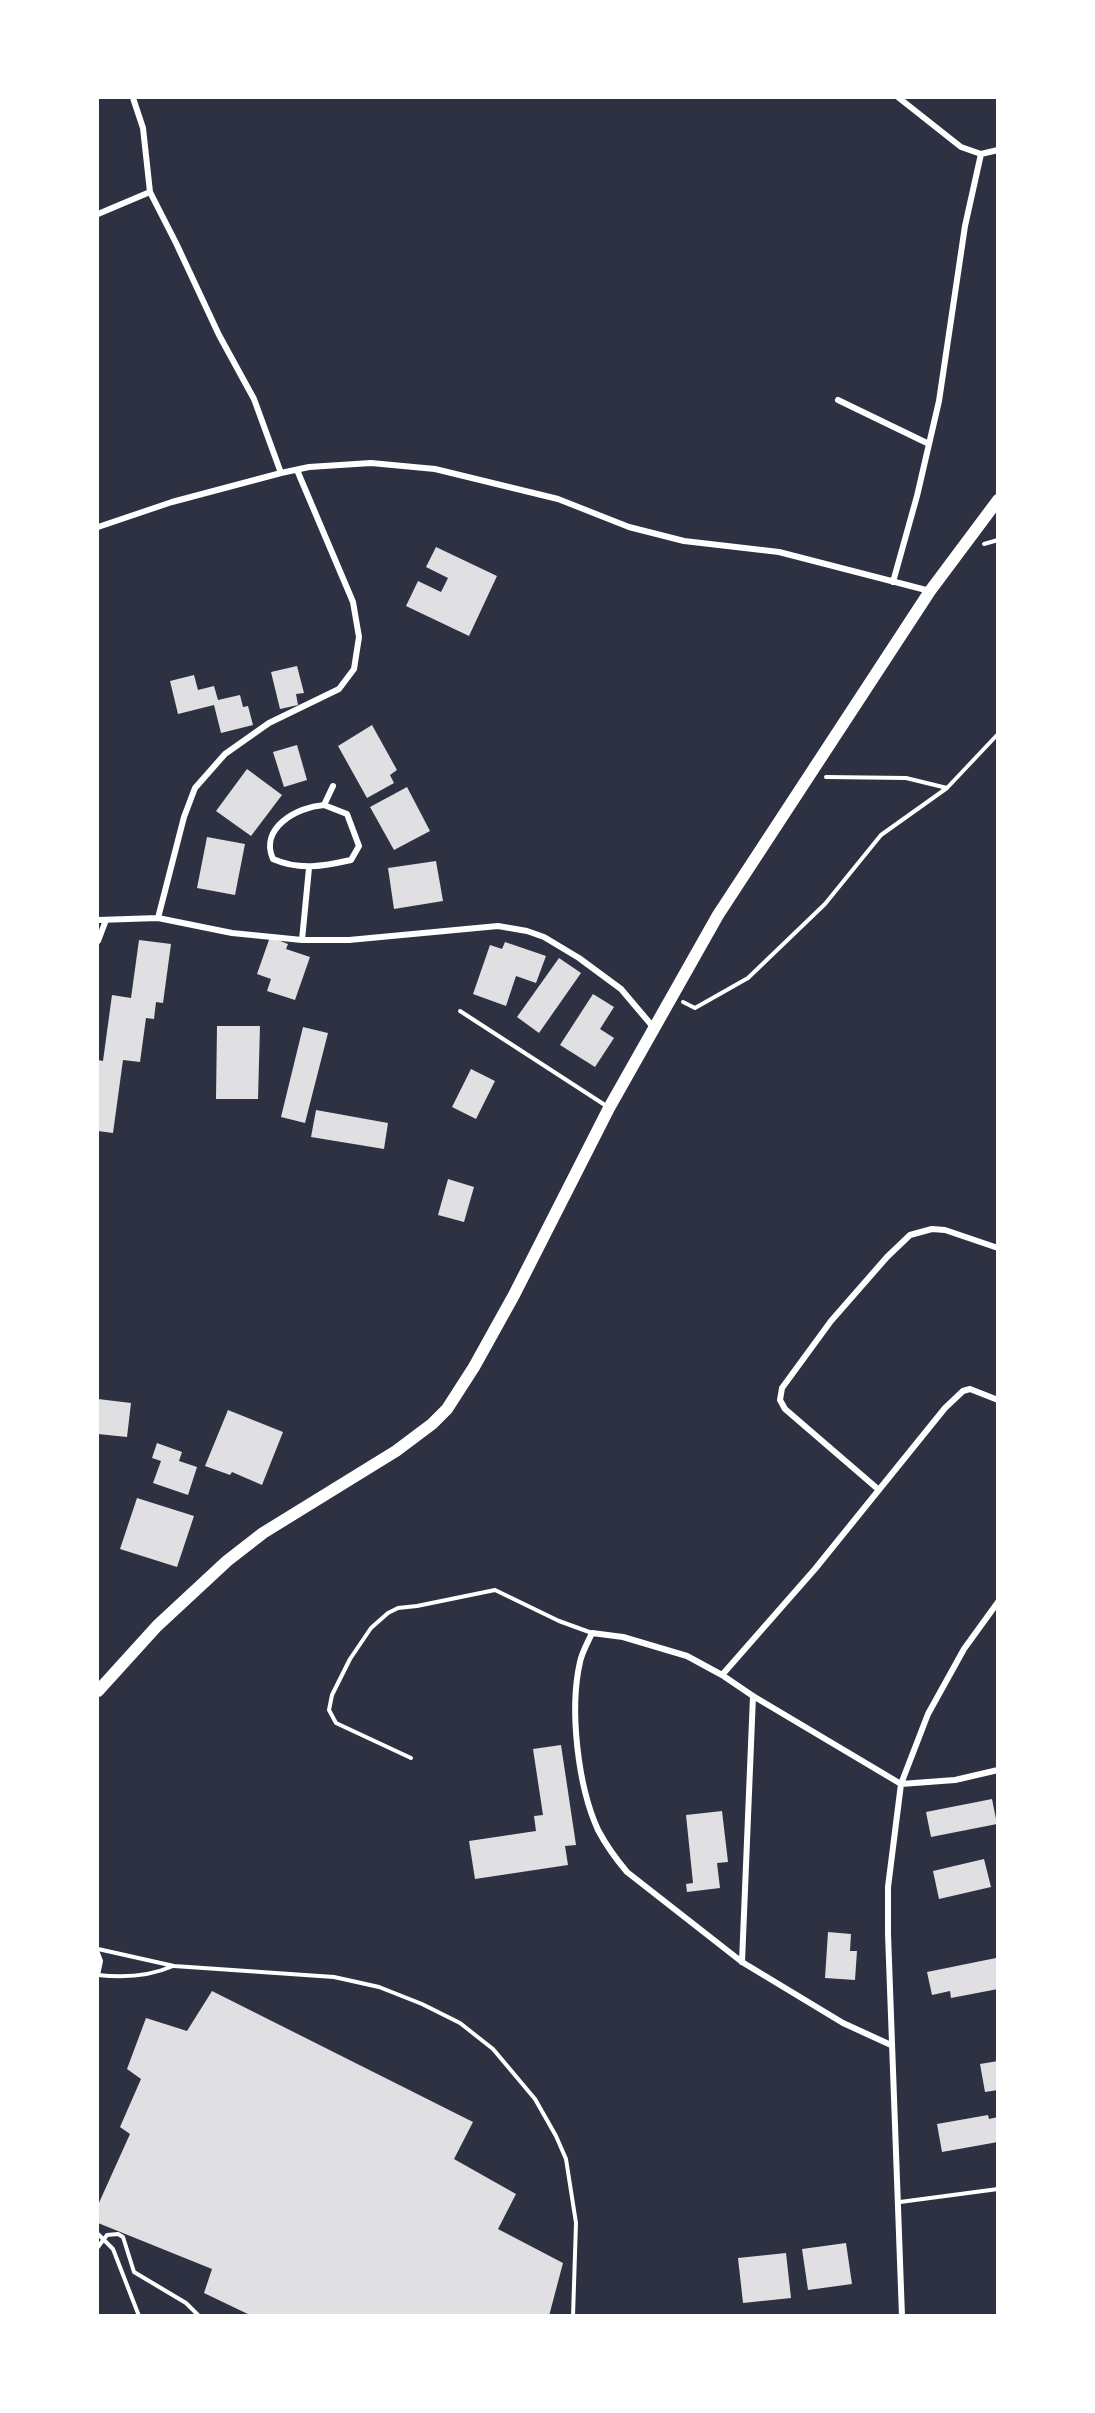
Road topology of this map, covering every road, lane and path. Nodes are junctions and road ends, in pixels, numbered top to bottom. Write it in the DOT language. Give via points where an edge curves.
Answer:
graph roads {
  1 [pos="133,98"];
  2 [pos="898,98"];
  3 [pos="998,150"];
  4 [pos="981,154"];
  5 [pos="150,192"];
  6 [pos="98,214"];
  7 [pos="838,400"];
  8 [pos="929,444"];
  9 [pos="297,470"];
  10 [pos="281,473"];
  11 [pos="998,500"];
  12 [pos="98,527"];
  13 [pos="893,582"];
  14 [pos="930,591"];
  15 [pos="998,734"];
  16 [pos="808,777"];
  17 [pos="333,786"];
  18 [pos="947,788"];
  19 [pos="324,805"];
  20 [pos="309,868"];
  21 [pos="158,918"];
  22 [pos="98,920"];
  23 [pos="106,920"];
  24 [pos="302,940"];
  25 [pos="98,941"];
  26 [pos="672,996"];
  27 [pos="460,1011"];
  28 [pos="654,1028"];
  29 [pos="609,1108"];
  30 [pos="998,1248"];
  31 [pos="998,1400"];
  32 [pos="879,1490"];
  33 [pos="998,1602"];
  34 [pos="592,1633"];
  35 [pos="722,1675"];
  36 [pos="98,1691"];
  37 [pos="753,1696"];
  38 [pos="411,1758"];
  39 [pos="998,1770"];
  40 [pos="901,1784"];
  41 [pos="98,1951"];
  42 [pos="742,1962"];
  43 [pos="174,1966"];
  44 [pos="98,1975"];
  45 [pos="891,2045"];
  46 [pos="998,2189"];
  47 [pos="900,2202"];
  48 [pos="98,2234"];
  49 [pos="98,2247"];
  50 [pos="139,2316"];
  51 [pos="199,2316"];
  52 [pos="573,2316"];
  53 [pos="902,2316"];
  1 -- 5 [label="street" via="143,128"];
  2 -- 4 [label="street" via="961,147"];
  3 -- 4 [label="street"];
  4 -- 8 [label="street" via="965,226"];
  5 -- 6 [label="street"];
  5 -- 10 [label="street" via="254,399"];
  7 -- 8 [label="street"];
  8 -- 13 [label="street"];
  9 -- 10 [label="street"];
  9 -- 13 [label="street" via="371,463 435,469 558,499 629,527 684,541 779,552"];
  9 -- 21 [label="street" via="353,602 359,637 354,669 339,689 269,723 225,754 195,788"];
  10 -- 12 [label="street" via="172,502"];
  11 -- 14 [label="main road"];
  13 -- 14 [label="street"];
  14 -- 16 [label="main road"];
  15 -- 18 [label="path"];
  16 -- 18 [label="path" via="906,778"];
  16 -- 26 [label="main road" via="718,915"];
  17 -- 19 [label="street"];
  18 -- 26 [label="path" via="881,835 825,904 748,978 695,1008"];
  19 -- 20 [label="street" via="347,814 359,846 351,860"];
  19 -- 20 [label="street" via="294,813 273,831 269,842 273,859"];
  20 -- 24 [label="street"];
  21 -- 23 [label="street"];
  21 -- 24 [label="street" via="232,933"];
  22 -- 23 [label="street"];
  23 -- 25 [label="street"];
  24 -- 28 [label="street" via="349,940 498,926 527,931 579,958 621,989"];
  26 -- 28 [label="main road"];
  27 -- 29 [label="lane"];
  28 -- 29 [label="main road"];
  29 -- 36 [label="main road" via="514,1295 447,1409 396,1451 263,1533 227,1561 157,1626"];
  30 -- 32 [label="street" via="945,1230 910,1235 831,1321 782,1388 780,1400 785,1409"];
  31 -- 32 [label="street" via="974,1389 963,1391"];
  32 -- 35 [label="street"];
  33 -- 40 [label="street" via="964,1649 933,1705"];
  34 -- 35 [label="street" via="666,1648"];
  34 -- 38 [label="lane" via="495,1590 388,1613 371,1628 350,1659 329,1710 336,1723"];
  34 -- 42 [label="street" via="580,1661 576,1709 582,1776 599,1830 627,1872"];
  35 -- 37 [label="street"];
  37 -- 40 [label="street"];
  37 -- 42 [label="street"];
  39 -- 40 [label="street" via="955,1780"];
  40 -- 45 [label="street" via="888,1887"];
  41 -- 43 [label="lane"];
  41 -- 44 [label="lane"];
  42 -- 45 [label="street" via="843,2023"];
  43 -- 44 [label="lane" via="117,1977"];
  43 -- 52 [label="lane" via="334,1977 379,1987 460,2023 493,2049 535,2099 566,2159 576,2223"];
  45 -- 47 [label="street"];
  46 -- 47 [label="lane"];
  47 -- 53 [label="street"];
  48 -- 50 [label="lane" via="112,2249"];
  49 -- 51 [label="lane" via="111,2233 123,2237 134,2272 186,2303"];
}
